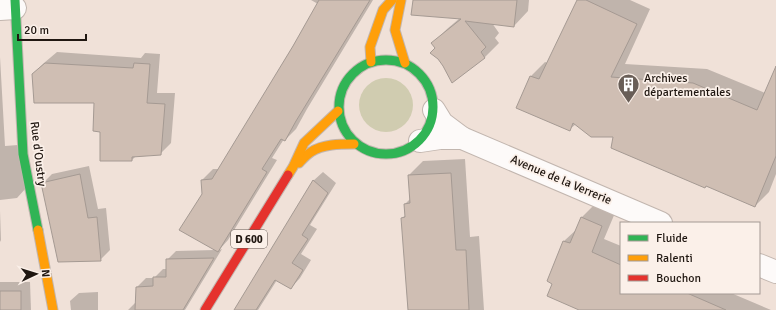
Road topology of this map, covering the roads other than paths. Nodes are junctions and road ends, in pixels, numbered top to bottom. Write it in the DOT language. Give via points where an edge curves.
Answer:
graph roads {
  1 [pos="392,0"];
  2 [pos="401,0"];
  3 [pos="10,6"];
  4 [pos="371,62"];
  5 [pos="405,64"];
  6 [pos="338,110"];
  7 [pos="434,110"];
  8 [pos="462,138"];
  9 [pos="420,141"];
  10 [pos="354,144"];
  11 [pos="293,167"];
  12 [pos="659,222"];
  13 [pos="760,265"];
  14 [pos="776,272"];
  15 [pos="53,310"];
  16 [pos="205,310"];
  1 -- 4 [label="main road" via="383,10 370,47"];
  2 -- 5 [label="main road" via="395,30"];
  3 -- 15 [label="main road, Rue d'Oustry" via="23,154"];
  4 -- 5 [label="main road" via="389,59"];
  4 -- 6 [label="main road" via="354,72 342,87"];
  5 -- 7 [label="main road" via="418,72 429,88"];
  6 -- 10 [label="main road" via="343,128"];
  6 -- 11 [label="main road, D 600" via="304,143"];
  7 -- 8 [label="street, Avenue de la Verrerie" via="442,123"];
  7 -- 9 [label="main road" via="429,128"];
  8 -- 9 [label="street, Avenue de la Verrerie"];
  8 -- 12 [label="street, Avenue de la Verrerie"];
  9 -- 10 [label="main road" via="405,151 388,155 370,153"];
  10 -- 11 [label="main road, D 600" via="321,147"];
  11 -- 16 [label="main road, D 600"];
  13 -- 14 [label="street"];
}
